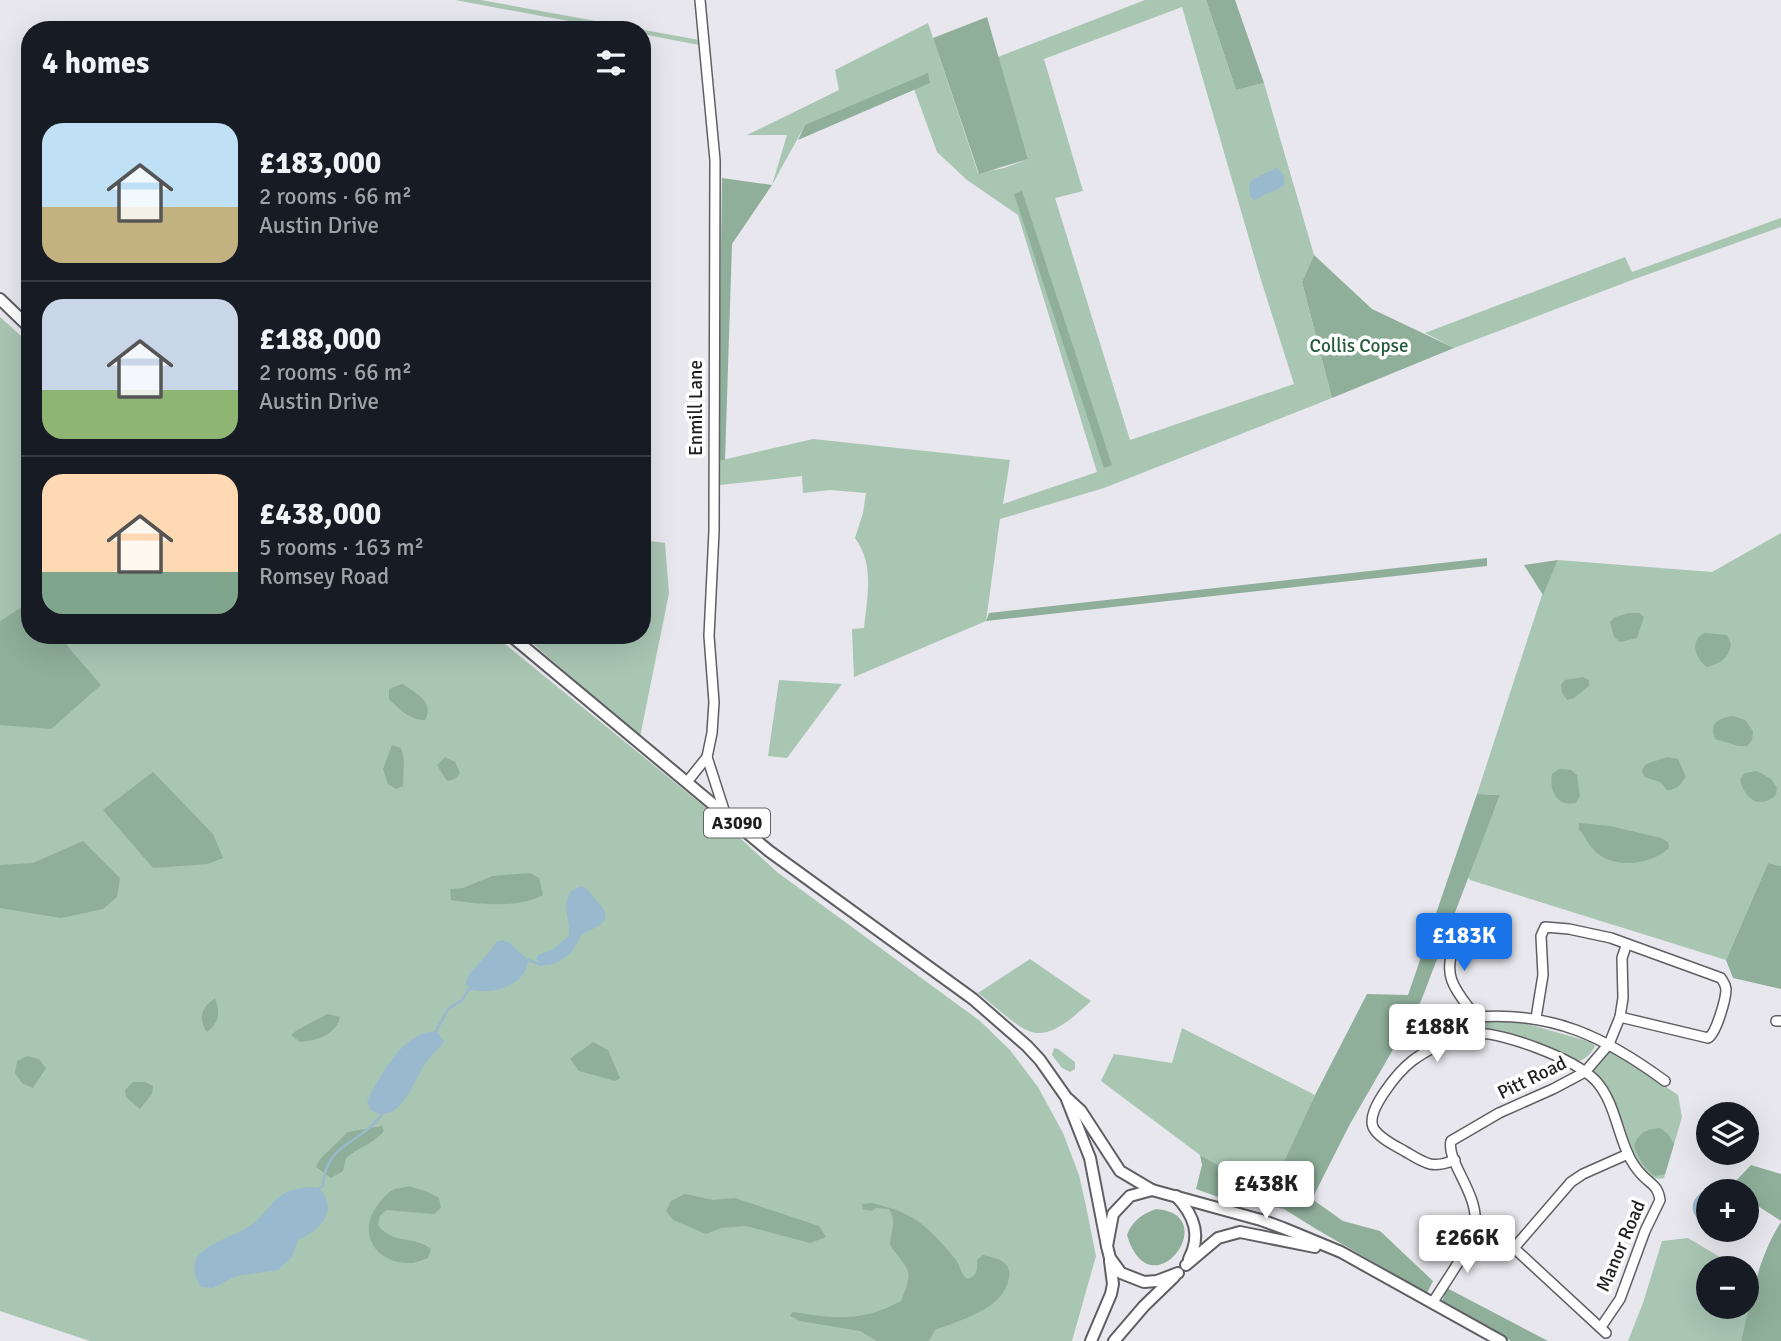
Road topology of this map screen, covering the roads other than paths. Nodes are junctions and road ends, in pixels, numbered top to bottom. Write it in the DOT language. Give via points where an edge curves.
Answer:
graph roads {
  1 [pos="700,0"];
  2 [pos="0,299"];
  3 [pos="21,319"];
  4 [pos="521,644"];
  5 [pos="707,757"];
  6 [pos="687,782"];
  7 [pos="725,813"];
  8 [pos="1481,926"];
  9 [pos="1626,946"];
  10 [pos="1476,1017"];
  11 [pos="1620,1017"];
  12 [pos="1536,1018"];
  13 [pos="1467,1033"];
  14 [pos="1609,1044"];
  15 [pos="1585,1072"];
  16 [pos="1665,1081"];
  17 [pos="1066,1097"];
  18 [pos="1628,1154"];
  19 [pos="1455,1160"];
  20 [pos="1152,1190"];
  21 [pos="1176,1196"];
  22 [pos="1476,1229"];
  23 [pos="1107,1246"];
  24 [pos="1514,1248"];
  25 [pos="1110,1258"];
  26 [pos="1360,1264"];
  27 [pos="1182,1269"];
  28 [pos="1433,1302"];
  29 [pos="1091,1341"];
  30 [pos="1114,1341"];
  31 [pos="1501,1341"];
  1 -- 5 [label="street, Enmill Lane" via="715,160 714,531 709,636 714,702"];
  2 -- 3 [label="main road"];
  4 -- 6 [label="main road, A3090"];
  5 -- 6 [label="street"];
  5 -- 7 [label="street, Enmill Lane"];
  6 -- 7 [label="main road, A3090"];
  7 -- 17 [label="main road, A3090" via="973,999 1040,1060"];
  8 -- 10 [label="street" via="1469,929 1456,945 1448,971"];
  9 -- 11 [label="street, Pitt Road"];
  9 -- 11 [label="street" via="1721,978 1726,991 1714,1033 1708,1038"];
  9 -- 12 [label="street" via="1569,929 1545,928"];
  10 -- 12 [label="street"];
  10 -- 13 [label="street"];
  11 -- 14 [label="street, Pitt Road"];
  12 -- 14 [label="street" via="1589,1033"];
  13 -- 15 [label="street" via="1536,1048"];
  13 -- 19 [label="street" via="1411,1062 1372,1113 1379,1134 1423,1162 1434,1166"];
  14 -- 15 [label="street, Pitt Road"];
  14 -- 16 [label="street"];
  15 -- 18 [label="street, Manor Road" via="1606,1097"];
  15 -- 19 [label="street, Pitt Road" via="1454,1137 1449,1147"];
  17 -- 20 [label="main road, A3090" via="1082,1111 1120,1171"];
  17 -- 23 [label="main road, A3090" via="1090,1158"];
  18 -- 24 [label="street" via="1571,1182"];
  18 -- 24 [label="street, Manor Road" via="1656,1186 1660,1200 1603,1330"];
  19 -- 22 [label="street" via="1473,1199"];
  20 -- 21 [label="main road"];
  20 -- 23 [label="main road" via="1122,1202 1113,1214"];
  21 -- 26 [label="main road" via="1261,1220"];
  21 -- 27 [label="main road" via="1188,1209 1196,1229 1193,1251"];
  22 -- 24 [label="street, Manor Road"];
  22 -- 28 [label="street"];
  23 -- 25 [label="main road"];
  25 -- 27 [label="main road" via="1121,1273 1144,1282"];
  25 -- 29 [label="main road" via="1111,1294"];
  26 -- 27 [label="main road" via="1316,1247 1240,1232 1218,1238"];
  26 -- 28 [label="main road"];
  27 -- 30 [label="main road"];
  28 -- 31 [label="main road"];
}
